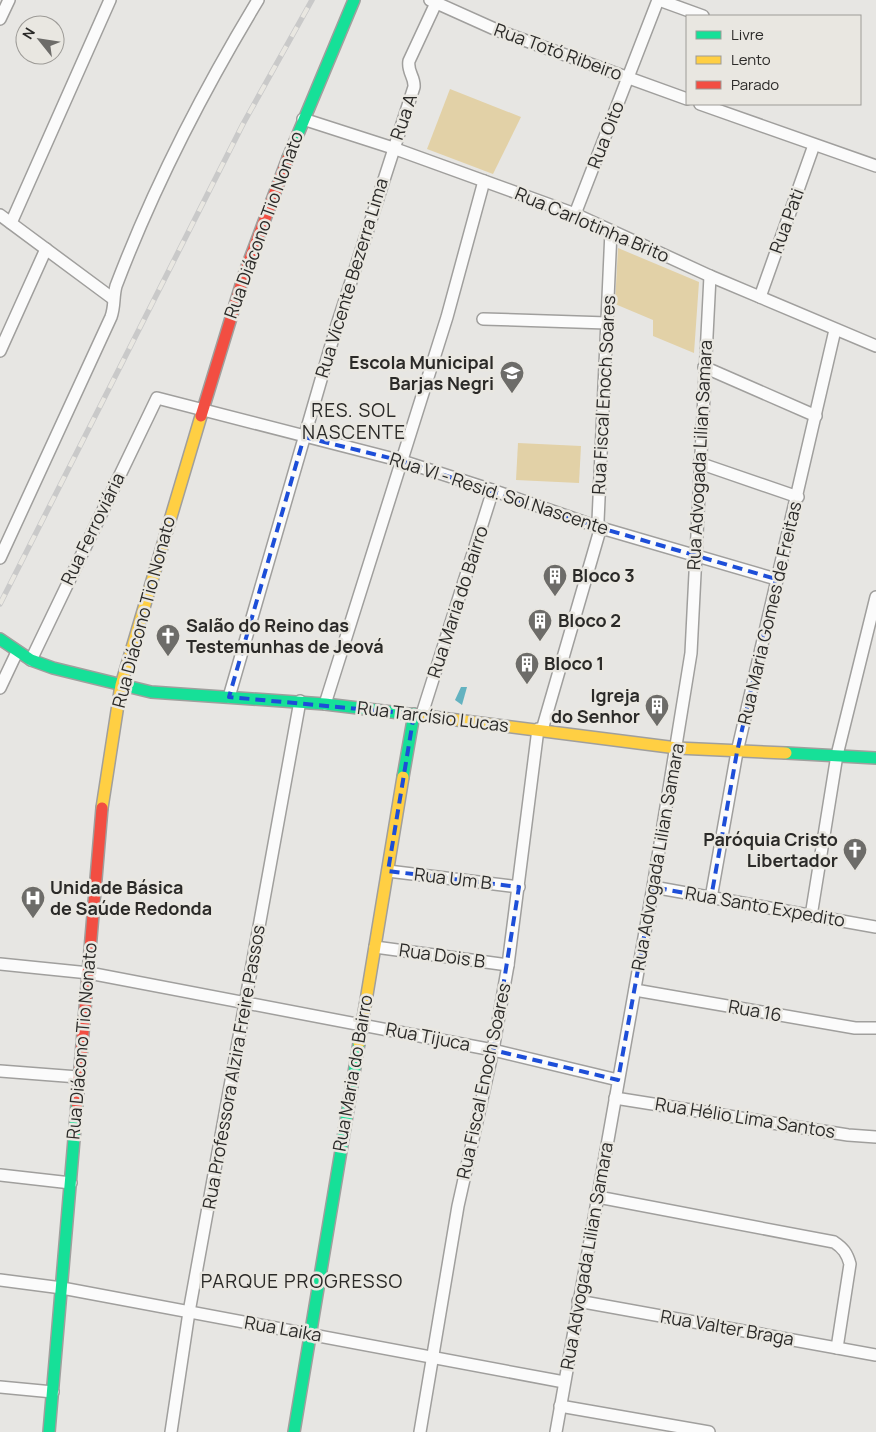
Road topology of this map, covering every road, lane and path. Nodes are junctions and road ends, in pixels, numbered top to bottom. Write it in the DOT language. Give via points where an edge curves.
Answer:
graph roads {
  1 [pos="9,0"];
  2 [pos="110,0"];
  3 [pos="258,0"];
  4 [pos="354,0"];
  5 [pos="658,0"];
  6 [pos="433,2"];
  7 [pos="701,15"];
  8 [pos="0,19"];
  9 [pos="628,78"];
  10 [pos="686,99"];
  11 [pos="703,105"];
  12 [pos="303,119"];
  13 [pos="814,145"];
  14 [pos="393,148"];
  15 [pos="876,166"];
  16 [pos="484,181"];
  17 [pos="575,214"];
  18 [pos="0,215"];
  19 [pos="11,223"];
  20 [pos="611,231"];
  21 [pos="46,249"];
  22 [pos="710,276"];
  23 [pos="760,297"];
  24 [pos="112,298"];
  25 [pos="483,319"];
  26 [pos="607,323"];
  27 [pos="835,330"];
  28 [pos="876,346"];
  29 [pos="0,351"];
  30 [pos="704,368"];
  31 [pos="157,398"];
  32 [pos="202,410"];
  33 [pos="816,416"];
  34 [pos="304,437"];
  35 [pos="402,462"];
  36 [pos="699,463"];
  37 [pos="493,490"];
  38 [pos="798,497"];
  39 [pos="600,528"];
  40 [pos="696,555"];
  41 [pos="0,558"];
  42 [pos="776,578"];
  43 [pos="876,597"];
  44 [pos="0,639"];
  45 [pos="18,652"];
  46 [pos="31,660"];
  47 [pos="121,685"];
  48 [pos="0,688"];
  49 [pos="229,697"];
  50 [pos="300,702"];
  51 [pos="325,704"];
  52 [pos="418,714"];
  53 [pos="540,730"];
  54 [pos="676,748"];
  55 [pos="737,752"];
  56 [pos="837,756"];
  57 [pos="876,758"];
  58 [pos="388,871"];
  59 [pos="519,887"];
  60 [pos="653,887"];
  61 [pos="711,898"];
  62 [pos="811,916"];
  63 [pos="876,927"];
  64 [pos="375,947"];
  65 [pos="0,964"];
  66 [pos="508,965"];
  67 [pos="88,973"];
  68 [pos="635,990"];
  69 [pos="246,1004"];
  70 [pos="361,1024"];
  71 [pos="876,1028"];
  72 [pos="493,1050"];
  73 [pos="0,1071"];
  74 [pos="78,1077"];
  75 [pos="618,1080"];
  76 [pos="615,1098"];
  77 [pos="848,1135"];
  78 [pos="876,1137"];
  79 [pos="876,1142"];
  80 [pos="0,1175"];
  81 [pos="71,1182"];
  82 [pos="598,1198"];
  83 [pos="0,1280"];
  84 [pos="62,1288"];
  85 [pos="578,1301"];
  86 [pos="189,1312"];
  87 [pos="310,1334"];
  88 [pos="837,1348"];
  89 [pos="876,1355"];
  90 [pos="434,1358"];
  91 [pos="564,1382"];
  92 [pos="0,1387"];
  93 [pos="53,1392"];
  94 [pos="560,1406"];
  95 [pos="49,1432"];
  96 [pos="171,1432"];
  97 [pos="294,1432"];
  98 [pos="420,1432"];
  99 [pos="556,1432"];
  100 [pos="709,1432"];
  1 -- 8 [label="street"];
  2 -- 19 [label="street"];
  3 -- 24 [label="street" via="224,55 166,170"];
  4 -- 12 [label="street, Rua Diácono Tio Nonato"];
  5 -- 7 [label="street"];
  5 -- 9 [label="street, Rua Oito"];
  6 -- 9 [label="street, Rua Totó Ribeiro"];
  6 -- 14 [label="street, Rua A" via="409,61 415,85"];
  9 -- 10 [label="street, Rua Totó Ribeiro"];
  9 -- 17 [label="street, Rua Oito"];
  11 -- 13 [label="street"];
  12 -- 14 [label="street, Rua Carlotinha Brito"];
  12 -- 32 [label="street, Rua Diácono Tio Nonato" via="245,272"];
  13 -- 15 [label="street"];
  13 -- 23 [label="street, Rua Pati"];
  14 -- 16 [label="street, Rua Carlotinha Brito"];
  14 -- 34 [label="street, Rua Vicente Bezerra Lima"];
  16 -- 17 [label="street, Rua Carlotinha Brito"];
  16 -- 35 [label="street" via="447,317"];
  17 -- 20 [label="street, Rua Carlotinha Brito"];
  18 -- 19 [label="street"];
  19 -- 21 [label="street"];
  20 -- 22 [label="street, Rua Carlotinha Brito"];
  20 -- 26 [label="street, Rua Fiscal Enoch Soares"];
  21 -- 24 [label="street"];
  21 -- 29 [label="street"];
  22 -- 23 [label="street, Rua Carlotinha Brito"];
  22 -- 30 [label="street, Rua Advogada Lilian Samara"];
  23 -- 27 [label="street, Rua Carlotinha Brito"];
  24 -- 41 [label="street" via="115,307 111,317"];
  25 -- 26 [label="street"];
  26 -- 39 [label="street, Rua Fiscal Enoch Soares"];
  27 -- 28 [label="street, Rua Carlotinha Brito"];
  27 -- 33 [label="street, Rua Maria Gomes de Freitas"];
  30 -- 33 [label="street"];
  30 -- 36 [label="street, Rua Advogada Lilian Samara"];
  31 -- 32 [label="street, Rua VI - Resid. Sol Nascente"];
  31 -- 46 [label="street, Rua Ferroviária"];
  32 -- 34 [label="street, Rua VI - Resid. Sol Nascente"];
  32 -- 47 [label="street, Rua Diácono Tio Nonato"];
  33 -- 38 [label="street, Rua Maria Gomes de Freitas"];
  34 -- 35 [label="street, Rua VI - Resid. Sol Nascente"];
  34 -- 49 [label="street, Rua Vicente Bezerra Lima"];
  35 -- 37 [label="street, Rua VI - Resid. Sol Nascente"];
  35 -- 51 [label="street"];
  36 -- 38 [label="street"];
  36 -- 40 [label="street, Rua Advogada Lilian Samara"];
  37 -- 39 [label="street, Rua VI - Resid. Sol Nascente"];
  37 -- 52 [label="street, Rua Maria do Bairro"];
  38 -- 42 [label="street, Rua Maria Gomes de Freitas"];
  39 -- 40 [label="street, Rua VI - Resid. Sol Nascente"];
  39 -- 53 [label="street, Rua Fiscal Enoch Soares"];
  40 -- 42 [label="street, Rua VI - Resid. Sol Nascente"];
  40 -- 54 [label="street, Rua Advogada Lilian Samara" via="690,653"];
  42 -- 55 [label="street, Rua Maria Gomes de Freitas"];
  43 -- 56 [label="street"];
  44 -- 45 [label="street, Rua Tarcísio Lucas"];
  45 -- 46 [label="street, Rua Tarcísio Lucas"];
  45 -- 48 [label="street"];
  46 -- 47 [label="street, Rua Tarcísio Lucas" via="86,678"];
  47 -- 49 [label="street, Rua Tarcísio Lucas" via="151,692"];
  47 -- 67 [label="street, Rua Diácono Tio Nonato" via="102,806"];
  49 -- 50 [label="street, Rua Tarcísio Lucas"];
  50 -- 51 [label="street, Rua Tarcísio Lucas"];
  50 -- 69 [label="street, Rua Professora Alzira Freire Passos"];
  51 -- 52 [label="street, Rua Tarcísio Lucas"];
  52 -- 53 [label="street, Rua Tarcísio Lucas"];
  52 -- 58 [label="street, Rua Maria do Bairro"];
  53 -- 54 [label="street, Rua Tarcísio Lucas"];
  53 -- 59 [label="street, Rua Fiscal Enoch Soares"];
  54 -- 55 [label="street, Rua Tarcísio Lucas"];
  54 -- 60 [label="street, Rua Advogada Lilian Samara"];
  55 -- 56 [label="street, Rua Tarcísio Lucas"];
  55 -- 61 [label="street, Rua Maria Gomes de Freitas"];
  56 -- 57 [label="street, Rua Tarcísio Lucas"];
  56 -- 62 [label="street"];
  58 -- 59 [label="street, Rua Um B"];
  58 -- 64 [label="street, Rua Maria do Bairro"];
  59 -- 66 [label="street, Rua Fiscal Enoch Soares"];
  60 -- 61 [label="street, Rua Santo Expedito"];
  60 -- 68 [label="street, Rua Advogada Lilian Samara"];
  61 -- 62 [label="street, Rua Santo Expedito"];
  62 -- 63 [label="street, Rua Santo Expedito"];
  64 -- 66 [label="street, Rua Dois B"];
  64 -- 70 [label="street, Rua Maria do Bairro"];
  65 -- 67 [label="street, Rua Tijuca"];
  66 -- 72 [label="street, Rua Fiscal Enoch Soares"];
  67 -- 69 [label="street, Rua Tijuca"];
  67 -- 74 [label="street, Rua Diácono Tio Nonato"];
  68 -- 71 [label="street, Rua 16" via="855,1028"];
  68 -- 75 [label="street, Rua Advogada Lilian Samara"];
  69 -- 70 [label="street, Rua Tijuca"];
  69 -- 86 [label="street, Rua Professora Alzira Freire Passos"];
  70 -- 72 [label="street, Rua Tijuca"];
  70 -- 87 [label="street, Rua Maria do Bairro"];
  72 -- 75 [label="street, Rua Tijuca"];
  72 -- 90 [label="street, Rua Fiscal Enoch Soares" via="458,1206"];
  73 -- 74 [label="street"];
  74 -- 81 [label="street, Rua Diácono Tio Nonato"];
  75 -- 76 [label="street, Rua Advogada Lilian Samara"];
  76 -- 77 [label="street, Rua Hélio Lima Santos"];
  76 -- 82 [label="street, Rua Advogada Lilian Samara"];
  77 -- 78 [label="street, Rua Hélio Lima Santos"];
  77 -- 79 [label="street"];
  80 -- 81 [label="street"];
  81 -- 84 [label="street, Rua Diácono Tio Nonato"];
  82 -- 85 [label="street, Rua Advogada Lilian Samara"];
  82 -- 88 [label="street" via="834,1242 848,1256 850,1264"];
  83 -- 84 [label="street, Rua Laika"];
  84 -- 86 [label="street, Rua Laika"];
  84 -- 93 [label="street, Rua Diácono Tio Nonato"];
  85 -- 88 [label="street, Rua Valter Braga"];
  85 -- 91 [label="street, Rua Advogada Lilian Samara"];
  86 -- 87 [label="street, Rua Laika"];
  86 -- 96 [label="street, Rua Professora Alzira Freire Passos"];
  87 -- 90 [label="street, Rua Laika"];
  87 -- 97 [label="street, Rua Maria do Bairro"];
  88 -- 89 [label="street, Rua Valter Braga"];
  90 -- 91 [label="street, Rua Laika"];
  90 -- 98 [label="street, Rua Fiscal Enoch Soares"];
  91 -- 94 [label="street, Rua Advogada Lilian Samara"];
  92 -- 93 [label="street"];
  93 -- 95 [label="street, Rua Diácono Tio Nonato"];
  94 -- 99 [label="street, Rua Advogada Lilian Samara"];
  94 -- 100 [label="street"];
}
